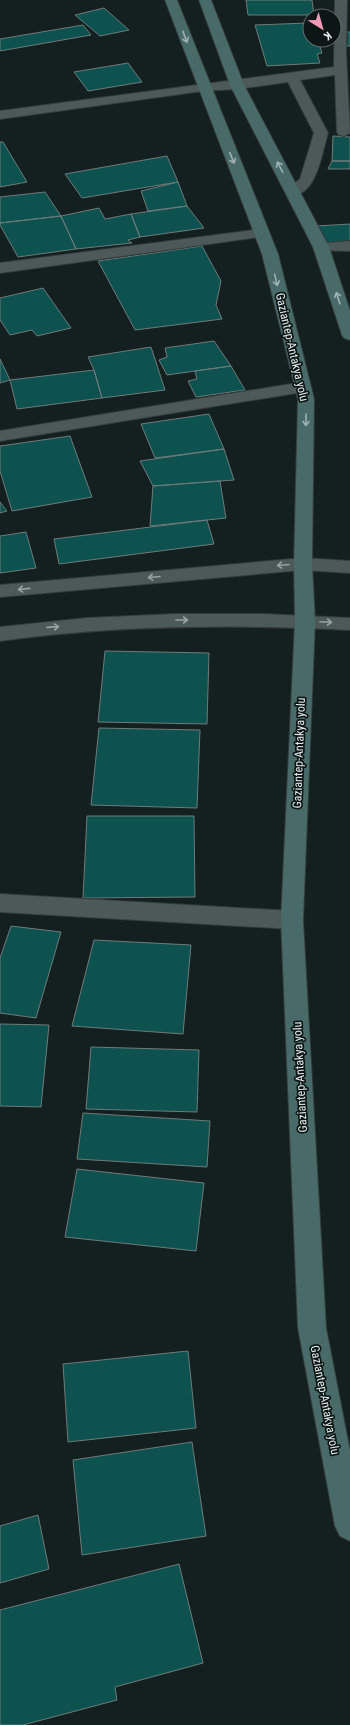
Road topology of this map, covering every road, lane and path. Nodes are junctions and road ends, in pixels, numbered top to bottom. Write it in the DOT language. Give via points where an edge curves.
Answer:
graph roads {
  1 [pos="171,0"];
  2 [pos="205,0"];
  3 [pos="344,5"];
  4 [pos="345,53"];
  5 [pos="341,70"];
  6 [pos="292,76"];
  7 [pos="237,85"];
  8 [pos="204,87"];
  9 [pos="0,114"];
  10 [pos="347,132"];
  11 [pos="321,133"];
  12 [pos="293,191"];
  13 [pos="262,233"];
  14 [pos="350,246"];
  15 [pos="321,247"];
  16 [pos="0,268"];
  17 [pos="350,335"];
  18 [pos="303,387"];
  19 [pos="0,436"];
  20 [pos="303,564"];
  21 [pos="350,566"];
  22 [pos="0,591"];
  23 [pos="305,621"];
  24 [pos="350,624"];
  25 [pos="0,634"];
  26 [pos="0,903"];
  27 [pos="292,920"];
  28 [pos="350,1526"];
  1 -- 8 [label="main road, Gaziantep-Antakya yolu, one-way"];
  2 -- 7 [label="main road"];
  3 -- 4 [label="street"];
  4 -- 5 [label="street"];
  5 -- 6 [label="street"];
  5 -- 10 [label="street"];
  6 -- 7 [label="street"];
  6 -- 11 [label="street"];
  7 -- 8 [label="street"];
  12 -- 7 [label="main road, one-way"];
  8 -- 9 [label="street"];
  8 -- 13 [label="main road, Gaziantep-Antakya yolu, one-way"];
  10 -- 11 [label="street"];
  11 -- 12 [label="street" via="307,180"];
  12 -- 15 [label="main road"];
  13 -- 16 [label="street"];
  13 -- 18 [label="main road, Gaziantep-Antakya yolu, one-way" via="270,254"];
  14 -- 15 [label="street"];
  17 -- 15 [label="main road, one-way"];
  18 -- 19 [label="street"];
  18 -- 20 [label="main road, Gaziantep-Antakya yolu, one-way" via="306,399"];
  20 -- 21 [label="street"];
  20 -- 22 [label="street, one-way"];
  20 -- 23 [label="main road, Gaziantep-Antakya yolu"];
  23 -- 24 [label="street, one-way"];
  25 -- 23 [label="street, one-way" via="39,628 155,620"];
  23 -- 27 [label="main road, Gaziantep-Antakya yolu"];
  26 -- 27 [label="street"];
  27 -- 28 [label="main road, Gaziantep-Antakya yolu" via="312,1328"];
}
